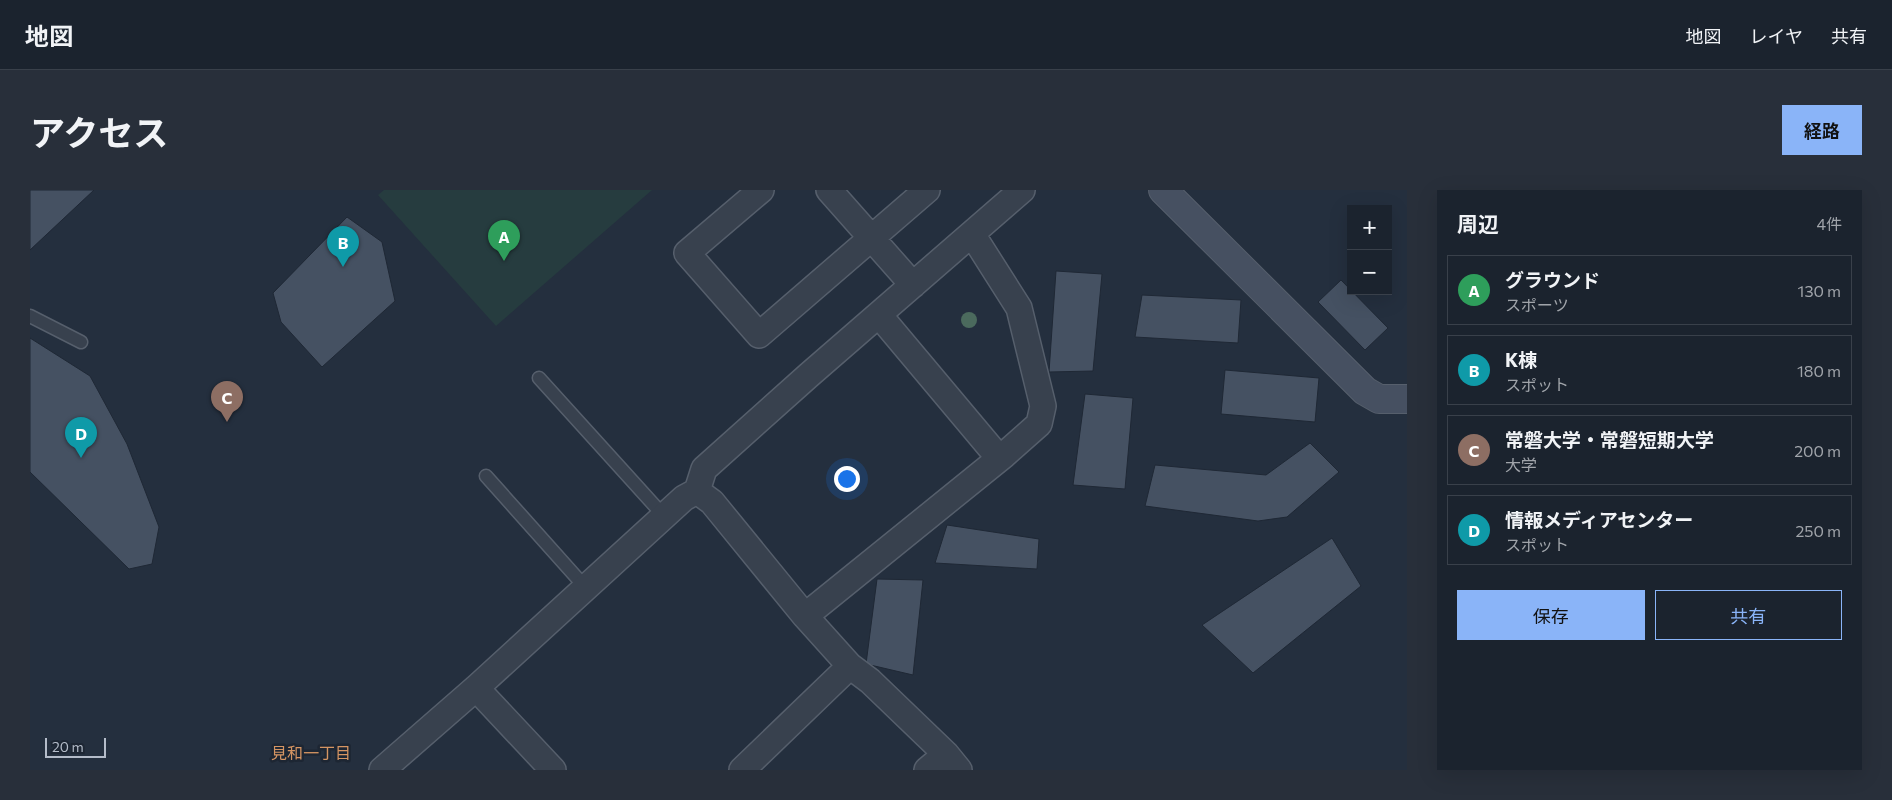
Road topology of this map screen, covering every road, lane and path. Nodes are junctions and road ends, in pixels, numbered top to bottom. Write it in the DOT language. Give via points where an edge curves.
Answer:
graph roads {
  1 [pos="762,190"];
  2 [pos="829,190"];
  3 [pos="927,190"];
  4 [pos="1022,190"];
  5 [pos="1163,190"];
  6 [pos="972,234"];
  7 [pos="872,238"];
  8 [pos="913,285"];
  9 [pos="879,314"];
  10 [pos="30,316"];
  11 [pos="81,342"];
  12 [pos="539,378"];
  13 [pos="1407,399"];
  14 [pos="1000,458"];
  15 [pos="486,476"];
  16 [pos="697,491"];
  17 [pos="664,516"];
  18 [pos="586,588"];
  19 [pos="805,616"];
  20 [pos="850,666"];
  21 [pos="476,688"];
  22 [pos="944,765"];
  23 [pos="382,770"];
  24 [pos="553,770"];
  25 [pos="742,770"];
  1 -- 7 [label="street" via="687,253 758,336"];
  2 -- 7 [label="street"];
  3 -- 7 [label="street"];
  4 -- 6 [label="street"];
  5 -- 13 [label="street" via="1365,391 1379,399"];
  6 -- 8 [label="street"];
  6 -- 14 [label="street" via="1019,308 1043,406 1039,424"];
  7 -- 8 [label="street"];
  8 -- 9 [label="street"];
  9 -- 14 [label="street"];
  9 -- 16 [label="street" via="704,469"];
  10 -- 11 [label="lane"];
  12 -- 17 [label="lane"];
  14 -- 19 [label="street"];
  15 -- 18 [label="lane"];
  16 -- 17 [label="street"];
  16 -- 19 [label="street" via="712,502"];
  17 -- 18 [label="street"];
  18 -- 21 [label="street"];
  19 -- 20 [label="street"];
  20 -- 22 [label="street" via="870,681"];
  20 -- 25 [label="street"];
  21 -- 23 [label="street"];
  21 -- 24 [label="street"];
}
